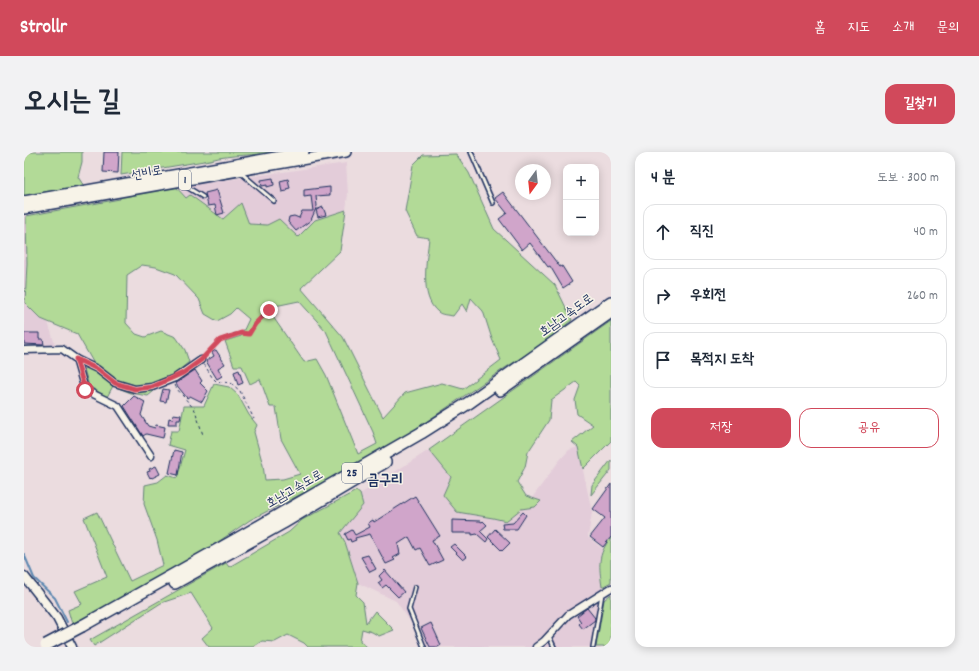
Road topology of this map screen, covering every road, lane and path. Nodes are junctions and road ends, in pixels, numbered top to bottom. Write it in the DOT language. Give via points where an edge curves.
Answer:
graph roads {
  1 [pos="304,152"];
  2 [pos="346,152"];
  3 [pos="471,152"];
  4 [pos="239,171"];
  5 [pos="179,182"];
  6 [pos="203,197"];
  7 [pos="24,201"];
  8 [pos="274,201"];
  9 [pos="494,203"];
  10 [pos="24,209"];
  11 [pos="611,302"];
  12 [pos="269,310"];
  13 [pos="611,312"];
  14 [pos="24,350"];
  15 [pos="76,359"];
  16 [pos="201,360"];
  17 [pos="172,379"];
  18 [pos="254,419"];
  19 [pos="203,435"];
  20 [pos="150,456"];
  21 [pos="24,576"];
  22 [pos="415,587"];
  23 [pos="611,588"];
  24 [pos="602,594"];
  25 [pos="85,628"];
  26 [pos="549,636"];
  27 [pos="45,646"];
  28 [pos="58,647"];
  29 [pos="72,647"];
  30 [pos="424,647"];
  31 [pos="536,647"];
  32 [pos="554,647"];
  33 [pos="593,647"];
  1 -- 7 [label="main road, 선비로 / 1"];
  2 -- 4 [label="main road, 선비로 / 1"];
  3 -- 9 [label="lane"];
  4 -- 5 [label="main road, 선비로 / 1"];
  4 -- 8 [label="lane"];
  5 -- 6 [label="lane"];
  5 -- 10 [label="main road, 선비로 / 1"];
  11 -- 25 [label="highway, 호남고속도로 / 25" via="420,434"];
  12 -- 16 [label="path" via="249,334 241,333 220,340"];
  13 -- 25 [label="highway, 호남고속도로 / 25" via="474,408 408,449 283,523"];
  14 -- 15 [label="street" via="62,349"];
  15 -- 17 [label="street" via="97,369 115,383 135,389 152,387"];
  15 -- 20 [label="street" via="85,390 118,406"];
  16 -- 17 [label="street"];
  16 -- 18 [label="path" via="216,381 231,383 240,391"];
  17 -- 19 [label="path" via="195,410"];
  21 -- 29 [label="street" via="58,618"];
  22 -- 30 [label="lane" via="409,609"];
  23 -- 24 [label="street"];
  24 -- 26 [label="street" via="568,615"];
  24 -- 33 [label="lane"];
  25 -- 27 [label="highway, 호남고속도로 / 25, bridge"];
  25 -- 28 [label="highway, 호남고속도로 / 25"];
  26 -- 31 [label="street"];
  26 -- 32 [label="lane"];
}
